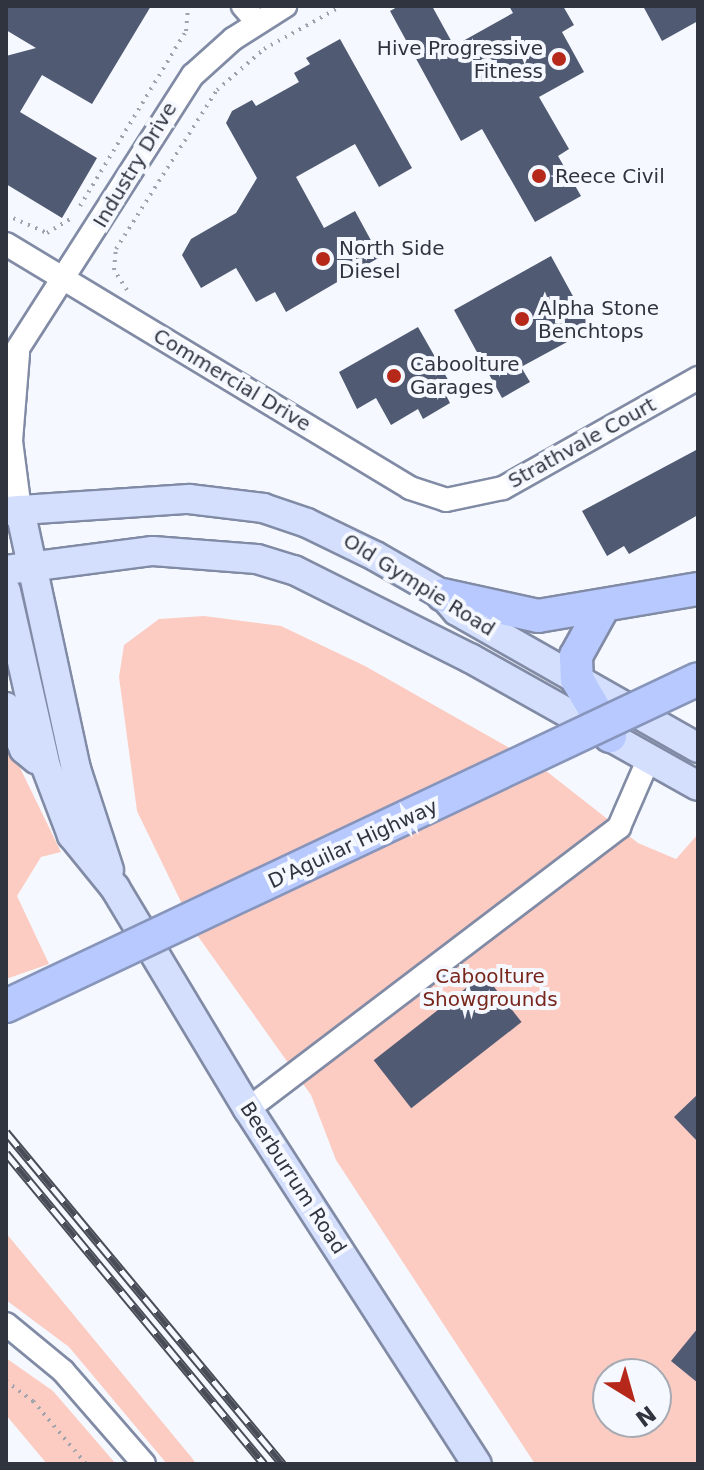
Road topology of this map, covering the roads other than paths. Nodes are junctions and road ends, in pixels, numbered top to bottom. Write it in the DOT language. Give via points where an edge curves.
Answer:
graph roads {
  1 [pos="285,6"];
  2 [pos="250,14"];
  3 [pos="6,244"];
  4 [pos="64,280"];
  5 [pos="12,360"];
  6 [pos="698,378"];
  7 [pos="463,501"];
  8 [pos="13,510"];
  9 [pos="19,570"];
  10 [pos="698,589"];
  11 [pos="6,591"];
  12 [pos="443,595"];
  13 [pos="602,609"];
  14 [pos="577,679"];
  15 [pos="698,679"];
  16 [pos="6,707"];
  17 [pos="610,736"];
  18 [pos="698,748"];
  19 [pos="649,758"];
  20 [pos="46,767"];
  21 [pos="698,786"];
  22 [pos="115,888"];
  23 [pos="6,1006"];
  24 [pos="248,1109"];
  25 [pos="6,1324"];
  26 [pos="15,1338"];
  27 [pos="144,1464"];
  28 [pos="477,1464"];
  1 -- 2 [label="street, Industry Drive"];
  2 -- 4 [label="street, Industry Drive" via="174,101"];
  3 -- 4 [label="street, Commercial Drive"];
  4 -- 5 [label="street, Industry Drive"];
  4 -- 7 [label="street, Commercial Drive" via="410,488"];
  5 -- 8 [label="street, Industry Drive"];
  6 -- 7 [label="street, Strathvale Court" via="503,488"];
  8 -- 9 [label="main road, Beerburrum Road"];
  8 -- 12 [label="main road, Old Gympie Road" via="178,499 263,508 336,534"];
  9 -- 17 [label="main road, Old Gympie Road" via="153,551 257,559 358,601"];
  9 -- 22 [label="main road, Beerburrum Road"];
  10 -- 13 [label="highway"];
  11 -- 20 [label="main road, Beerburrum Road"];
  12 -- 13 [label="highway" via="538,616"];
  12 -- 14 [label="main road, Old Gympie Road" via="457,611"];
  13 -- 14 [label="highway" via="576,656"];
  14 -- 17 [label="highway"];
  14 -- 18 [label="main road, Old Gympie Road"];
  15 -- 23 [label="highway, D'Aguilar Highway, bridge"];
  16 -- 20 [label="main road" via="24,749"];
  17 -- 19 [label="main road, Old Gympie Road"];
  19 -- 21 [label="main road, Old Gympie Road"];
  19 -- 24 [label="street" via="619,827"];
  20 -- 22 [label="main road, Beerburrum Road" via="72,835"];
  22 -- 24 [label="main road, Beerburrum Road"];
  24 -- 28 [label="main road, Beerburrum Road"];
  25 -- 26 [label="street"];
  26 -- 27 [label="street" via="63,1371"];
}
